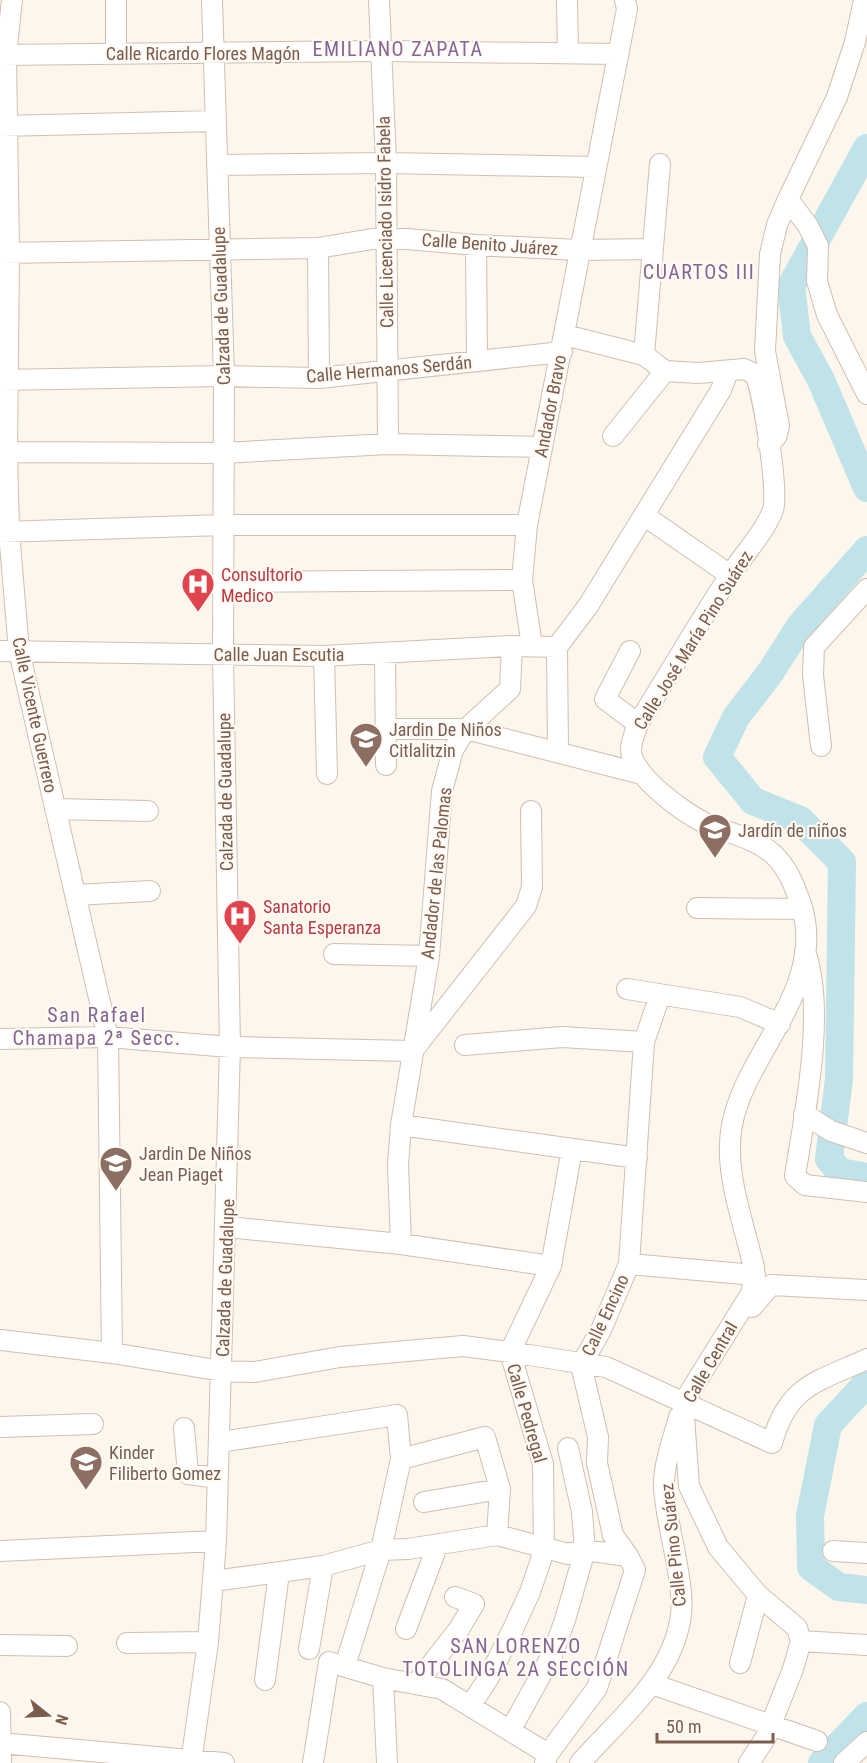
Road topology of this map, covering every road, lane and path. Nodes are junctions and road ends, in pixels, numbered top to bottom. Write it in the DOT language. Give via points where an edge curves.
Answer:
graph roads {
  1 [pos="12,0"];
  2 [pos="116,0"];
  3 [pos="212,0"];
  4 [pos="379,0"];
  5 [pos="567,0"];
  6 [pos="626,0"];
  7 [pos="864,0"];
  8 [pos="382,51"];
  9 [pos="214,52"];
  10 [pos="116,53"];
  11 [pos="568,53"];
  12 [pos="617,54"];
  13 [pos="3,55"];
  14 [pos="216,121"];
  15 [pos="4,126"];
  16 [pos="386,163"];
  17 [pos="660,164"];
  18 [pos="217,165"];
  19 [pos="595,167"];
  20 [pos="788,199"];
  21 [pos="384,237"];
  22 [pos="476,245"];
  23 [pos="219,249"];
  24 [pos="318,249"];
  25 [pos="653,249"];
  26 [pos="579,250"];
  27 [pos="5,253"];
  28 [pos="563,343"];
  29 [pos="644,356"];
  30 [pos="477,360"];
  31 [pos="387,370"];
  32 [pos="665,371"];
  33 [pos="728,371"];
  34 [pos="224,376"];
  35 [pos="319,378"];
  36 [pos="4,381"];
  37 [pos="867,394"];
  38 [pos="613,436"];
  39 [pos="388,444"];
  40 [pos="768,444"];
  41 [pos="542,447"];
  42 [pos="3,452"];
  43 [pos="223,453"];
  44 [pos="645,516"];
  45 [pos="223,525"];
  46 [pos="528,525"];
  47 [pos="5,532"];
  48 [pos="730,575"];
  49 [pos="522,580"];
  50 [pos="222,582"];
  51 [pos="867,589"];
  52 [pos="512,646"];
  53 [pos="532,646"];
  54 [pos="557,647"];
  55 [pos="9,651"];
  56 [pos="630,651"];
  57 [pos="385,652"];
  58 [pos="223,655"];
  59 [pos="324,656"];
  60 [pos="638,724"];
  61 [pos="386,729"];
  62 [pos="466,729"];
  63 [pos="821,746"];
  64 [pos="558,751"];
  65 [pos="386,765"];
  66 [pos="327,774"];
  67 [pos="642,774"];
  68 [pos="55,809"];
  69 [pos="148,811"];
  70 [pos="531,811"];
  71 [pos="150,891"];
  72 [pos="75,895"];
  73 [pos="698,908"];
  74 [pos="802,909"];
  75 [pos="805,950"];
  76 [pos="334,954"];
  77 [pos="429,956"];
  78 [pos="627,989"];
  79 [pos="660,995"];
  80 [pos="780,1024"];
  81 [pos="108,1037"];
  82 [pos="0,1039"];
  83 [pos="644,1042"];
  84 [pos="465,1045"];
  85 [pos="230,1047"];
  86 [pos="412,1051"];
  87 [pos="804,1114"];
  88 [pos="401,1125"];
  89 [pos="861,1142"];
  90 [pos="572,1149"];
  91 [pos="637,1158"];
  92 [pos="867,1192"];
  93 [pos="226,1227"];
  94 [pos="401,1244"];
  95 [pos="628,1264"];
  96 [pos="551,1266"];
  97 [pos="755,1275"];
  98 [pos="867,1290"];
  99 [pos="730,1326"];
  100 [pos="0,1340"];
  101 [pos="510,1352"];
  102 [pos="112,1353"];
  103 [pos="867,1359"];
  104 [pos="581,1365"];
  105 [pos="222,1371"];
  106 [pos="683,1403"];
  107 [pos="93,1424"];
  108 [pos="0,1427"];
  109 [pos="184,1428"];
  110 [pos="220,1442"];
  111 [pos="568,1448"];
  112 [pos="401,1459"];
  113 [pos="218,1478"];
  114 [pos="500,1489"];
  115 [pos="424,1502"];
  116 [pos="497,1535"];
  117 [pos="216,1541"];
  118 [pos="438,1544"];
  119 [pos="544,1546"];
  120 [pos="381,1550"];
  121 [pos="585,1550"];
  122 [pos="0,1551"];
  123 [pos="833,1551"];
  124 [pos="867,1553"];
  125 [pos="628,1556"];
  126 [pos="322,1566"];
  127 [pos="279,1573"];
  128 [pos="214,1581"];
  129 [pos="758,1595"];
  130 [pos="454,1598"];
  131 [pos="406,1629"];
  132 [pos="801,1641"];
  133 [pos="208,1642"];
  134 [pos="127,1643"];
  135 [pos="0,1645"];
  136 [pos="867,1645"];
  137 [pos="67,1646"];
  138 [pos="309,1649"];
  139 [pos="740,1663"];
  140 [pos="337,1664"];
  141 [pos="383,1678"];
  142 [pos="265,1680"];
  143 [pos="416,1684"];
  144 [pos="652,1684"];
  145 [pos="470,1706"];
  146 [pos="0,1712"];
  147 [pos="771,1723"];
  148 [pos="510,1731"];
  149 [pos="817,1741"];
  150 [pos="867,1742"];
  151 [pos="0,1743"];
  152 [pos="547,1758"];
  153 [pos="191,1761"];
  154 [pos="1,1763"];
  155 [pos="224,1763"];
  156 [pos="313,1763"];
  157 [pos="387,1763"];
  158 [pos="580,1763"];
  159 [pos="749,1763"];
  160 [pos="844,1763"];
  1 -- 13 [label="street, Calle Vicente Guerrero"];
  2 -- 10 [label="street"];
  3 -- 9 [label="street, Calzada de Guadalupe"];
  4 -- 8 [label="street, Calle Licenciado Isidro Fabela"];
  5 -- 11 [label="street"];
  6 -- 12 [label="street, Andador Bravo"];
  7 -- 20 [label="street, Calle José María Pino Suárez" via="837,97"];
  8 -- 9 [label="street, Calle Ricardo Flores Magón"];
  8 -- 11 [label="street, Calle Ricardo Flores Magón"];
  8 -- 16 [label="street, Calle Licenciado Isidro Fabela"];
  9 -- 10 [label="street, Calle Ricardo Flores Magón"];
  9 -- 14 [label="street, Calzada de Guadalupe"];
  10 -- 13 [label="street, Calle Ricardo Flores Magón"];
  11 -- 12 [label="street, Calle Ricardo Flores Magón"];
  12 -- 19 [label="street, Andador Bravo"];
  13 -- 15 [label="street, Calle Vicente Guerrero"];
  14 -- 15 [label="street"];
  14 -- 18 [label="street, Calzada de Guadalupe"];
  15 -- 27 [label="street, Calle Vicente Guerrero"];
  16 -- 18 [label="street"];
  16 -- 19 [label="street"];
  16 -- 21 [label="street, Calle Licenciado Isidro Fabela"];
  17 -- 25 [label="street"];
  18 -- 23 [label="street, Calzada de Guadalupe"];
  19 -- 26 [label="street, Andador Bravo"];
  20 -- 37 [label="street" via="818,246 818,281 827,315"];
  20 -- 40 [label="street, Calle José María Pino Suárez" via="770,254 765,351 779,426 776,437"];
  21 -- 22 [label="street, Calle Benito Juárez"];
  21 -- 24 [label="street, Calle Benito Juárez"];
  21 -- 31 [label="street, Calle Licenciado Isidro Fabela"];
  22 -- 26 [label="street, Calle Benito Juárez"];
  22 -- 30 [label="street"];
  23 -- 24 [label="street, Calle Benito Juárez"];
  23 -- 27 [label="street, Calle Benito Juárez"];
  23 -- 34 [label="street, Calzada de Guadalupe"];
  24 -- 35 [label="street"];
  25 -- 26 [label="street, Calle Benito Juárez"];
  25 -- 29 [label="street"];
  26 -- 28 [label="street, Andador Bravo"];
  27 -- 36 [label="street, Calle Vicente Guerrero"];
  28 -- 29 [label="street"];
  28 -- 30 [label="street, Calle Hermanos Serdán"];
  28 -- 41 [label="street, Andador Bravo"];
  29 -- 32 [label="street"];
  30 -- 31 [label="street, Calle Hermanos Serdán"];
  31 -- 35 [label="street, Calle Hermanos Serdán"];
  31 -- 39 [label="street, Calle Licenciado Isidro Fabela"];
  32 -- 33 [label="street"];
  32 -- 38 [label="street"];
  33 -- 40 [label="street, Calle José María Pino Suárez" via="744,369 755,374"];
  33 -- 44 [label="street" via="721,390"];
  34 -- 35 [label="street, Calle Hermanos Serdán"];
  34 -- 36 [label="street, Calle Hermanos Serdán"];
  34 -- 43 [label="street, Calzada de Guadalupe"];
  36 -- 42 [label="street, Calle Vicente Guerrero"];
  39 -- 41 [label="street"];
  39 -- 43 [label="street"];
  40 -- 48 [label="street, Calle José María Pino Suárez" via="774,507"];
  41 -- 46 [label="street, Andador Bravo"];
  42 -- 43 [label="street"];
  42 -- 47 [label="street, Calle Vicente Guerrero"];
  43 -- 45 [label="street, Calzada de Guadalupe"];
  44 -- 48 [label="street"];
  44 -- 54 [label="street"];
  45 -- 46 [label="street"];
  45 -- 47 [label="street"];
  45 -- 50 [label="street, Calzada de Guadalupe"];
  46 -- 49 [label="street, Andador Bravo"];
  47 -- 55 [label="street, Calle Vicente Guerrero"];
  48 -- 60 [label="street, Calle José María Pino Suárez"];
  49 -- 50 [label="street"];
  49 -- 53 [label="street, Andador Bravo"];
  50 -- 58 [label="street, Calzada de Guadalupe"];
  51 -- 63 [label="street" via="813,647"];
  52 -- 53 [label="street, Calle Juan Escutia"];
  52 -- 57 [label="street, Calle Juan Escutia"];
  52 -- 62 [label="street, Andador de las Palomas" via="510,688"];
  53 -- 54 [label="street, Calle Juan Escutia"];
  54 -- 64 [label="street"];
  55 -- 58 [label="street, Calle Juan Escutia"];
  55 -- 68 [label="street, Calle Vicente Guerrero"];
  56 -- 60 [label="street" via="605,699"];
  57 -- 59 [label="street, Calle Juan Escutia"];
  57 -- 61 [label="street"];
  58 -- 59 [label="street, Calle Juan Escutia"];
  58 -- 85 [label="street, Calzada de Guadalupe"];
  59 -- 66 [label="street"];
  60 -- 67 [label="street, Calle José María Pino Suárez" via="631,750 633,762"];
  61 -- 62 [label="street"];
  61 -- 65 [label="street"];
  62 -- 64 [label="street"];
  62 -- 77 [label="street, Andador de las Palomas" via="453,750 442,790"];
  64 -- 67 [label="street"];
  67 -- 74 [label="street, Calle José María Pino Suárez" via="693,817 771,852 785,866"];
  68 -- 69 [label="street"];
  68 -- 72 [label="street, Calle Vicente Guerrero"];
  70 -- 86 [label="street" via="532,887 526,906"];
  71 -- 72 [label="street"];
  72 -- 81 [label="street, Calle Vicente Guerrero"];
  73 -- 74 [label="street"];
  74 -- 75 [label="street, Calle José María Pino Suárez"];
  75 -- 80 [label="street, Calle José María Pino Suárez"];
  75 -- 87 [label="street" via="813,972 815,1010"];
  76 -- 77 [label="street"];
  77 -- 86 [label="street, Andador de las Palomas"];
  78 -- 79 [label="street"];
  79 -- 80 [label="street" via="740,1007"];
  79 -- 83 [label="street, Calle Encino"];
  80 -- 97 [label="street, Calle José María Pino Suárez" via="736,1108 731,1135 732,1170"];
  81 -- 82 [label="street"];
  81 -- 85 [label="street"];
  81 -- 102 [label="street, Calle Vicente Guerrero"];
  83 -- 84 [label="street" via="562,1037"];
  83 -- 91 [label="street, Calle Encino"];
  85 -- 86 [label="street"];
  85 -- 93 [label="street, Calzada de Guadalupe"];
  86 -- 88 [label="street, Andador de las Palomas"];
  87 -- 89 [label="street" via="831,1131"];
  87 -- 92 [label="street" via="795,1176 805,1185"];
  88 -- 90 [label="street"];
  88 -- 94 [label="street, Andador de las Palomas"];
  90 -- 91 [label="street"];
  90 -- 96 [label="street, Calle Pedregal"];
  91 -- 95 [label="street, Calle Encino"];
  93 -- 94 [label="street"];
  93 -- 105 [label="street, Calzada de Guadalupe"];
  94 -- 96 [label="street"];
  95 -- 97 [label="street"];
  95 -- 104 [label="street, Calle Encino" via="601,1330"];
  96 -- 101 [label="street, Calle Pedregal"];
  97 -- 99 [label="street, Calle Central" via="752,1292"];
  98 -- 99 [label="street" via="771,1285 741,1322"];
  99 -- 106 [label="street, Calle Central"];
  100 -- 102 [label="street"];
  101 -- 104 [label="street"];
  101 -- 105 [label="street" via="463,1346 340,1357 255,1372"];
  101 -- 119 [label="street, Calle Pedregal" via="543,1464"];
  102 -- 105 [label="street"];
  103 -- 106 [label="street" via="809,1385 790,1401 779,1417 772,1443"];
  104 -- 106 [label="street" via="606,1367"];
  104 -- 125 [label="street, Calle Encino" via="598,1437 597,1463 613,1535"];
  105 -- 110 [label="street, Calzada de Guadalupe"];
  106 -- 129 [label="street, Calle Central" via="689,1486 718,1547"];
  106 -- 144 [label="street, Calle Pino Suárez" via="664,1486 681,1614 666,1659"];
  107 -- 108 [label="street"];
  109 -- 113 [label="street" via="188,1474"];
  110 -- 112 [label="street" via="398,1415"];
  110 -- 113 [label="street, Calzada de Guadalupe"];
  111 -- 121 [label="street" via="582,1512"];
  112 -- 114 [label="street" via="485,1437"];
  112 -- 120 [label="street"];
  113 -- 117 [label="street, Calzada de Guadalupe"];
  114 -- 115 [label="street"];
  114 -- 116 [label="street"];
  116 -- 118 [label="street"];
  116 -- 119 [label="street"];
  117 -- 122 [label="street"];
  117 -- 128 [label="street, Calzada de Guadalupe"];
  118 -- 120 [label="street"];
  118 -- 131 [label="street"];
  119 -- 121 [label="street" via="568,1554"];
  119 -- 145 [label="street, Calle Pedregal" via="530,1592 488,1679"];
  120 -- 126 [label="street"];
  120 -- 140 [label="street"];
  121 -- 125 [label="street"];
  121 -- 148 [label="street" via="552,1655"];
  123 -- 124 [label="street"];
  125 -- 152 [label="street" via="634,1570 597,1688"];
  126 -- 127 [label="street"];
  126 -- 138 [label="street"];
  127 -- 128 [label="street"];
  127 -- 142 [label="street"];
  128 -- 133 [label="street, Calzada de Guadalupe"];
  129 -- 132 [label="street, Calle Central" via="797,1628"];
  129 -- 139 [label="street"];
  130 -- 143 [label="street" via="474,1604"];
  132 -- 136 [label="street"];
  132 -- 147 [label="street"];
  133 -- 134 [label="street"];
  133 -- 153 [label="street, Calzada de Guadalupe"];
  135 -- 137 [label="street"];
  140 -- 141 [label="street"];
  140 -- 156 [label="street"];
  141 -- 143 [label="street"];
  141 -- 157 [label="street"];
  143 -- 145 [label="street" via="442,1689"];
  144 -- 147 [label="street"];
  144 -- 158 [label="street, Calle Pino Suárez" via="637,1705"];
  145 -- 148 [label="street"];
  146 -- 151 [label="street"];
  147 -- 149 [label="street"];
  147 -- 159 [label="street"];
  148 -- 152 [label="street"];
  150 -- 160 [label="street"];
  151 -- 153 [label="street"];
  151 -- 154 [label="street"];
  153 -- 155 [label="street"];
}
